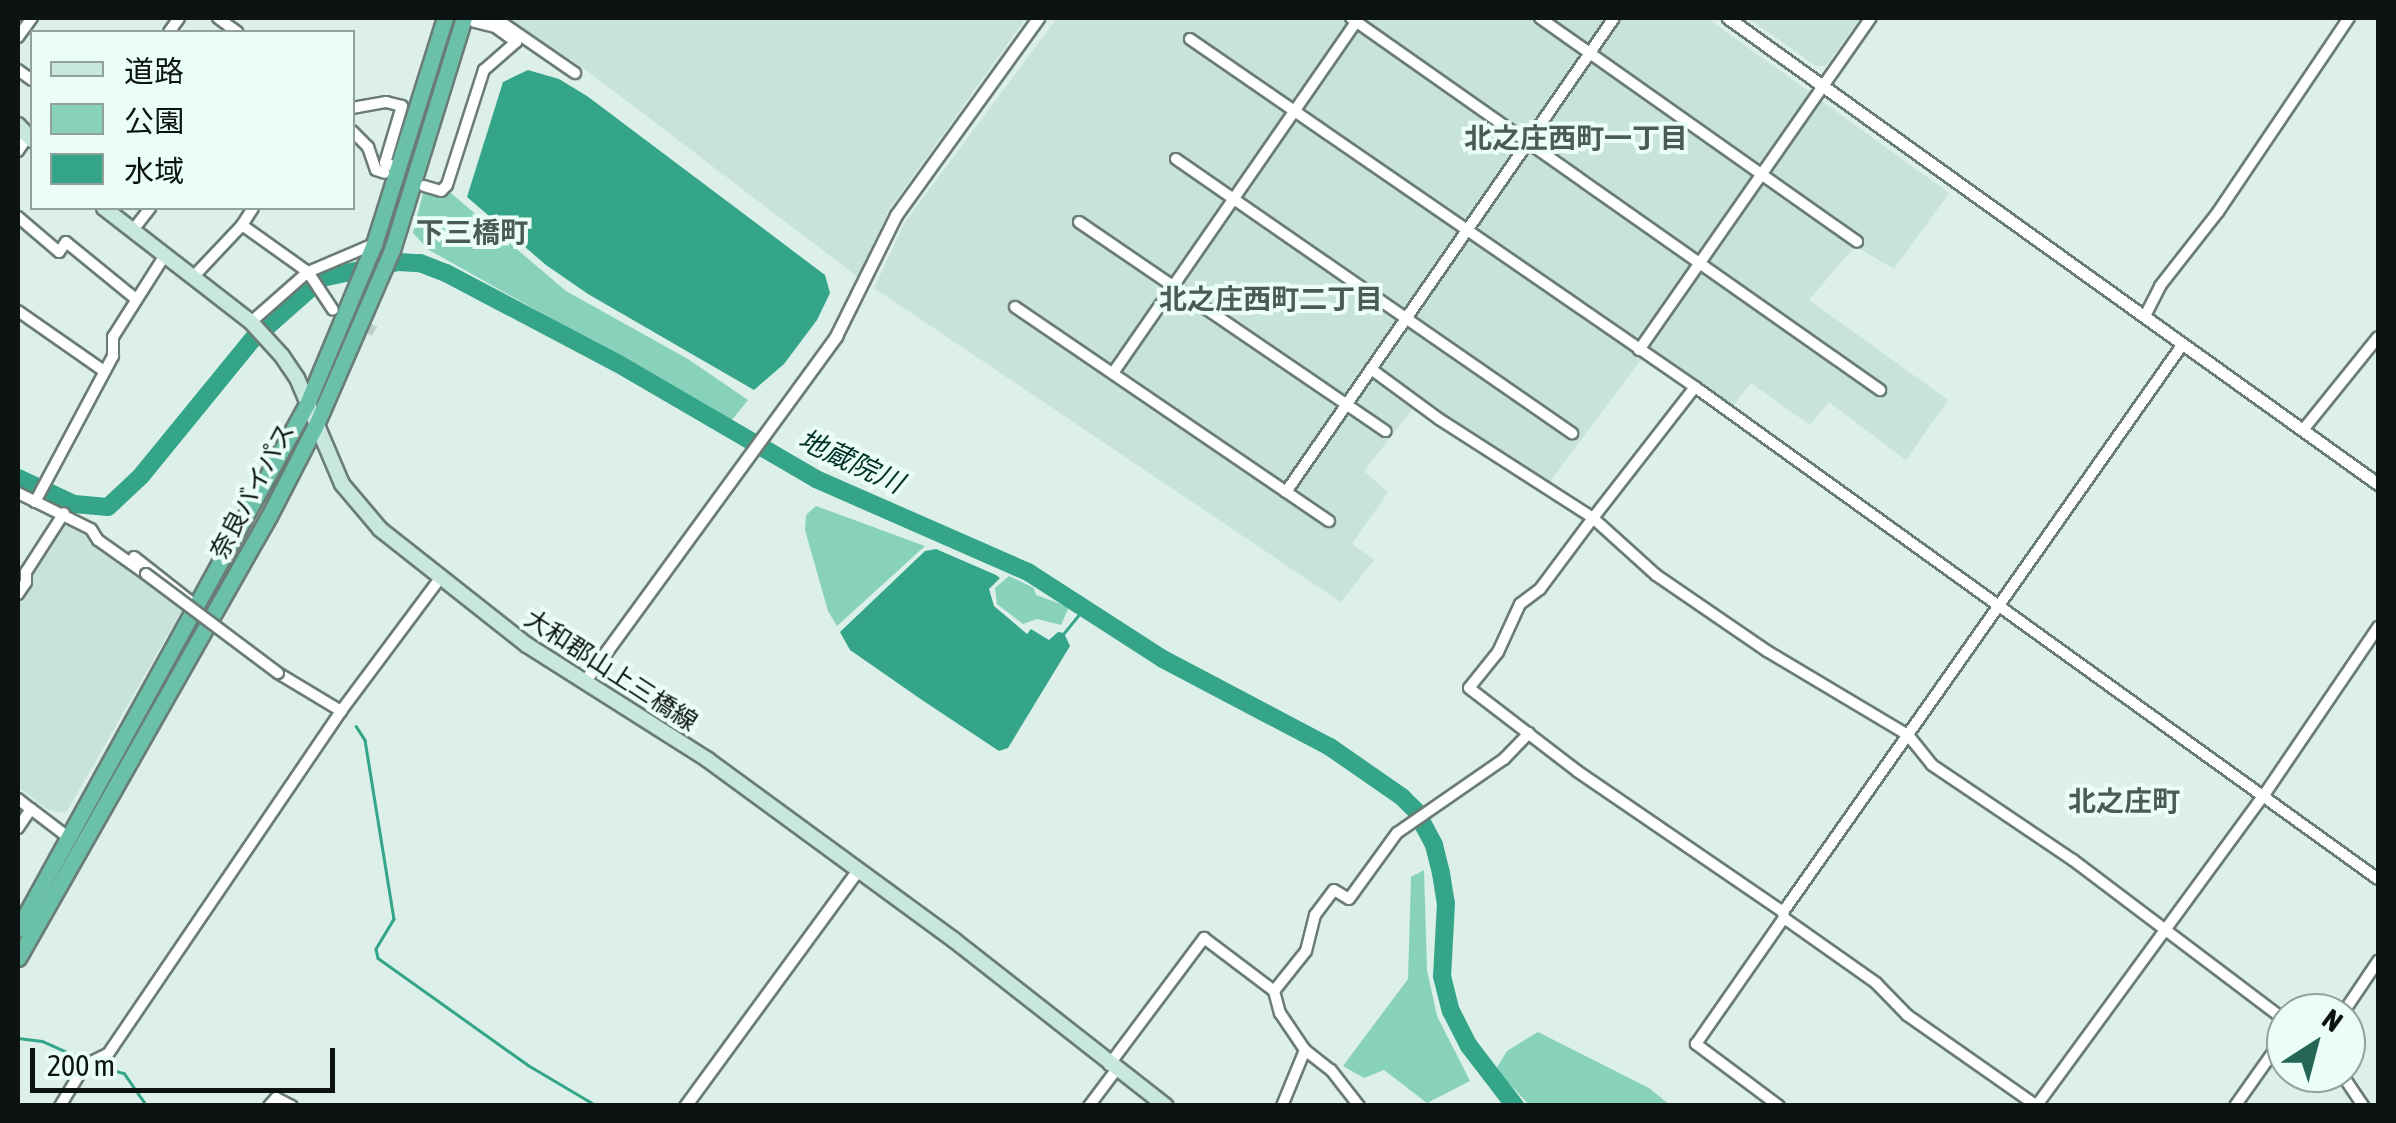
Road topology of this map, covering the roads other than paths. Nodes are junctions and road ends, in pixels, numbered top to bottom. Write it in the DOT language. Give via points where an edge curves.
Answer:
graph roads {
  1 [pos="32,18"];
  2 [pos="445,18"];
  3 [pos="464,18"];
  4 [pos="476,18"];
  5 [pos="486,18"];
  6 [pos="1038,18"];
  7 [pos="1540,18"];
  8 [pos="1614,18"];
  9 [pos="1728,18"];
  10 [pos="1871,18"];
  11 [pos="2349,18"];
  12 [pos="1356,19"];
  13 [pos="18,37"];
  14 [pos="1190,39"];
  15 [pos="1590,53"];
  16 [pos="575,72"];
  17 [pos="1823,87"];
  18 [pos="355,107"];
  19 [pos="1295,112"];
  20 [pos="26,134"];
  21 [pos="355,134"];
  22 [pos="1528,142"];
  23 [pos="18,151"];
  24 [pos="1176,159"];
  25 [pos="392,170"];
  26 [pos="1760,175"];
  27 [pos="424,186"];
  28 [pos="1234,198"];
  29 [pos="107,210"];
  30 [pos="148,210"];
  31 [pos="252,210"];
  32 [pos="18,217"];
  33 [pos="1079,222"];
  34 [pos="242,225"];
  35 [pos="133,230"];
  36 [pos="1467,231"];
  37 [pos="1857,242"];
  38 [pos="372,248"];
  39 [pos="165,255"];
  40 [pos="1698,262"];
  41 [pos="194,276"];
  42 [pos="313,279"];
  43 [pos="1174,286"];
  44 [pos="136,299"];
  45 [pos="1015,307"];
  46 [pos="334,310"];
  47 [pos="18,311"];
  48 [pos="2144,316"];
  49 [pos="1407,318"];
  50 [pos="252,323"];
  51 [pos="2378,337"];
  52 [pos="2183,344"];
  53 [pos="1639,350"];
  54 [pos="1371,369"];
  55 [pos="104,371"];
  56 [pos="1112,373"];
  57 [pos="1695,388"];
  58 [pos="1880,390"];
  59 [pos="307,404"];
  60 [pos="1347,404"];
  61 [pos="315,427"];
  62 [pos="2303,430"];
  63 [pos="1385,431"];
  64 [pos="1572,433"];
  65 [pos="2378,484"];
  66 [pos="1286,492"];
  67 [pos="18,493"];
  68 [pos="36,500"];
  69 [pos="64,513"];
  70 [pos="1593,518"];
  71 [pos="1329,521"];
  72 [pos="91,528"];
  73 [pos="440,578"];
  74 [pos="18,594"];
  75 [pos="197,607"];
  76 [pos="1997,609"];
  77 [pos="2378,627"];
  78 [pos="584,682"];
  79 [pos="341,712"];
  80 [pos="1528,732"];
  81 [pos="1908,735"];
  82 [pos="2262,798"];
  83 [pos="18,799"];
  84 [pos="30,809"];
  85 [pos="18,828"];
  86 [pos="70,838"];
  87 [pos="857,871"];
  88 [pos="2378,879"];
  89 [pos="1783,915"];
  90 [pos="18,929"];
  91 [pos="2166,929"];
  92 [pos="18,958"];
  93 [pos="2378,961"];
  94 [pos="1274,991"];
  95 [pos="2356,993"];
  96 [pos="2266,1006"];
  97 [pos="1305,1050"];
  98 [pos="2266,1062"];
  99 [pos="1112,1068"];
  100 [pos="2037,1105"];
  101 [pos="60,1106"];
  102 [pos="269,1106"];
  103 [pos="292,1106"];
  104 [pos="685,1106"];
  105 [pos="1089,1106"];
  106 [pos="1166,1106"];
  107 [pos="1282,1106"];
  108 [pos="1359,1106"];
  109 [pos="1780,1106"];
  110 [pos="2234,1106"];
  1 -- 13 [label="street"];
  2 -- 25 [label="highway, 奈良バイパス"];
  3 -- 61 [label="highway, 奈良バイパス" via="392,250"];
  4 -- 27 [label="street" via="516,42 484,70 447,184 440,191"];
  5 -- 16 [label="street"];
  6 -- 78 [label="street" via="896,215 836,336"];
  7 -- 15 [label="street"];
  8 -- 15 [label="street"];
  9 -- 17 [label="street"];
  10 -- 17 [label="street"];
  11 -- 48 [label="street"];
  12 -- 19 [label="street"];
  12 -- 22 [label="street"];
  14 -- 19 [label="street"];
  15 -- 22 [label="street"];
  15 -- 26 [label="street"];
  17 -- 26 [label="street"];
  17 -- 48 [label="street"];
  18 -- 25 [label="street" via="402,106 386,163"];
  19 -- 28 [label="street"];
  19 -- 36 [label="street"];
  20 -- 23 [label="street"];
  21 -- 25 [label="street" via="376,170"];
  22 -- 36 [label="street"];
  22 -- 40 [label="street"];
  24 -- 28 [label="street"];
  25 -- 38 [label="highway, 奈良バイパス"];
  26 -- 37 [label="street"];
  26 -- 40 [label="street"];
  28 -- 43 [label="street"];
  28 -- 49 [label="street"];
  29 -- 35 [label="main road, 大和郡山上三橋線"];
  30 -- 35 [label="street"];
  31 -- 34 [label="street"];
  32 -- 44 [label="street" via="59,252 66,242"];
  33 -- 43 [label="street"];
  34 -- 41 [label="street"];
  34 -- 42 [label="street"];
  35 -- 39 [label="main road, 大和郡山上三橋線"];
  36 -- 49 [label="street"];
  36 -- 53 [label="street"];
  38 -- 42 [label="street"];
  38 -- 59 [label="highway, 奈良バイパス"];
  39 -- 41 [label="main road, 大和郡山上三橋線"];
  39 -- 44 [label="street"];
  40 -- 53 [label="street"];
  40 -- 58 [label="street"];
  41 -- 50 [label="main road, 大和郡山上三橋線"];
  42 -- 46 [label="street"];
  42 -- 50 [label="street"];
  43 -- 56 [label="street"];
  43 -- 60 [label="street"];
  44 -- 55 [label="street" via="113,337 114,356"];
  45 -- 56 [label="street"];
  47 -- 55 [label="street"];
  48 -- 52 [label="street"];
  49 -- 54 [label="street"];
  49 -- 64 [label="street"];
  50 -- 59 [label="main road, 大和郡山上三橋線" via="297,378"];
  51 -- 62 [label="street"];
  52 -- 62 [label="street"];
  52 -- 76 [label="street"];
  53 -- 57 [label="street"];
  54 -- 60 [label="street"];
  54 -- 70 [label="street"];
  55 -- 68 [label="street"];
  56 -- 66 [label="street"];
  57 -- 70 [label="street"];
  57 -- 76 [label="street"];
  59 -- 61 [label="main road, 大和郡山上三橋線"];
  59 -- 75 [label="highway, 奈良バイパス"];
  60 -- 63 [label="street"];
  60 -- 66 [label="street"];
  61 -- 73 [label="main road, 大和郡山上三橋線" via="357,506"];
  61 -- 92 [label="highway, 奈良バイパス"];
  62 -- 65 [label="street"];
  66 -- 71 [label="street"];
  67 -- 68 [label="street"];
  68 -- 69 [label="street"];
  69 -- 72 [label="street"];
  69 -- 74 [label="street"];
  70 -- 80 [label="street" via="1540,589 1520,604 1498,652 1469,688"];
  70 -- 81 [label="street" via="1688,597"];
  72 -- 75 [label="street"];
  72 -- 79 [label="street, bridge" via="98,540 278,673"];
  73 -- 78 [label="main road, 大和郡山上三橋線"];
  73 -- 79 [label="street"];
  75 -- 86 [label="highway, 奈良バイパス"];
  76 -- 81 [label="street"];
  76 -- 82 [label="street"];
  77 -- 82 [label="street"];
  78 -- 87 [label="main road, 大和郡山上三橋線" via="708,760"];
  79 -- 101 [label="street" via="108,1054 88,1062"];
  80 -- 89 [label="street"];
  80 -- 94 [label="street" via="1504,759 1411,822 1348,898 1334,890 1315,915 1306,951"];
  81 -- 89 [label="street"];
  81 -- 91 [label="street" via="1932,764"];
  82 -- 88 [label="street"];
  82 -- 91 [label="street"];
  83 -- 84 [label="street"];
  84 -- 85 [label="street"];
  84 -- 86 [label="street"];
  86 -- 90 [label="highway, 奈良バイパス"];
  87 -- 99 [label="main road, 大和郡山上三橋線"];
  87 -- 104 [label="street"];
  89 -- 100 [label="street" via="1907,1015"];
  89 -- 109 [label="street" via="1696,1044"];
  91 -- 96 [label="street"];
  91 -- 100 [label="street"];
  93 -- 95 [label="street"];
  94 -- 97 [label="street"];
  94 -- 99 [label="street" via="1204,938"];
  97 -- 107 [label="street"];
  97 -- 108 [label="street"];
  98 -- 110 [label="street"];
  99 -- 105 [label="street"];
  99 -- 106 [label="main road, 大和郡山上三橋線"];
  102 -- 103 [label="street" via="276,1098"];
}
